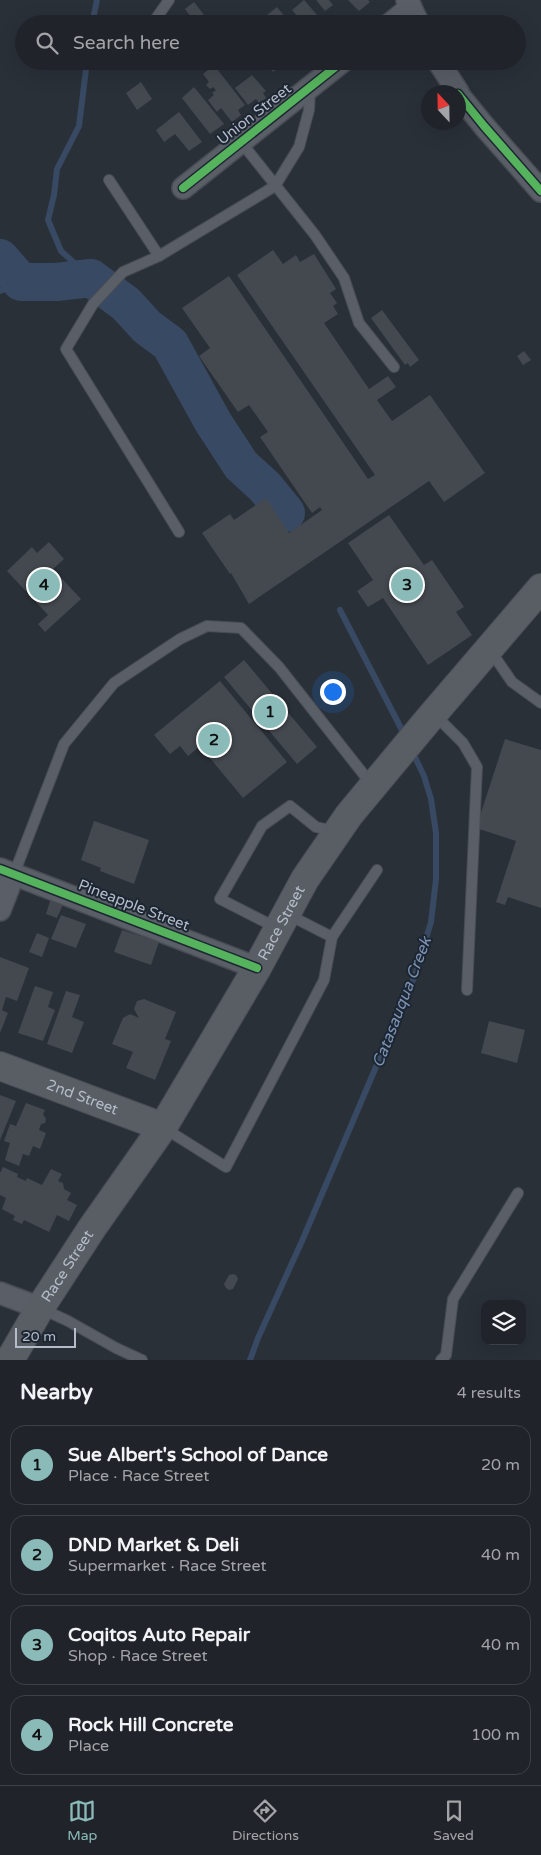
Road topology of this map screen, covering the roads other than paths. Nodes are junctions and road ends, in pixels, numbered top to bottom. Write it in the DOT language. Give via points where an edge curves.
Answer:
graph roads {
  1 [pos="169,0"];
  2 [pos="158,15"];
  3 [pos="332,70"];
  4 [pos="444,70"];
  5 [pos="453,85"];
  6 [pos="310,88"];
  7 [pos="466,103"];
  8 [pos="241,142"];
  9 [pos="109,180"];
  10 [pos="275,186"];
  11 [pos="183,188"];
  12 [pos="541,191"];
  13 [pos="159,256"];
  14 [pos="394,367"];
  15 [pos="179,532"];
  16 [pos="541,588"];
  17 [pos="489,649"];
  18 [pos="541,703"];
  19 [pos="431,717"];
  20 [pos="379,779"];
  21 [pos="338,832"];
  22 [pos="377,870"];
  23 [pos="7,872"];
  24 [pos="0,910"];
  25 [pos="282,921"];
  26 [pos="332,937"];
  27 [pos="257,968"];
  28 [pos="467,990"];
  29 [pos="0,1066"];
  30 [pos="164,1127"];
  31 [pos="518,1192"];
  32 [pos="0,1293"];
  33 [pos="40,1308"];
  34 [pos="10,1360"];
  35 [pos="142,1360"];
  36 [pos="442,1360"];
  1 -- 2 [label="lane"];
  3 -- 6 [label="street, Union Street"];
  4 -- 5 [label="street"];
  6 -- 8 [label="street, Union Street"];
  6 -- 10 [label="lane" via="309,110 299,147"];
  7 -- 12 [label="street"];
  8 -- 10 [label="lane"];
  8 -- 11 [label="street, Union Street"];
  9 -- 13 [label="lane"];
  10 -- 13 [label="lane"];
  10 -- 14 [label="lane" via="315,235 344,278 359,323"];
  13 -- 15 [label="lane" via="123,272 93,304 66,349"];
  16 -- 17 [label="main road, Race Street"];
  17 -- 18 [label="lane" via="512,682"];
  17 -- 19 [label="main road, Race Street"];
  19 -- 20 [label="main road, Race Street"];
  19 -- 28 [label="lane" via="463,743 477,767"];
  20 -- 21 [label="main road, Race Street"];
  20 -- 23 [label="lane" via="241,628 206,626 180,639 114,683 64,744"];
  21 -- 25 [label="main road, Race Street" via="305,879"];
  21 -- 25 [label="lane" via="316,827 290,806 262,826 220,899"];
  22 -- 26 [label="lane"];
  23 -- 24 [label="street"];
  23 -- 27 [label="street, Pineapple Street"];
  25 -- 26 [label="lane"];
  25 -- 27 [label="main road, Race Street"];
  26 -- 30 [label="lane" via="324,980 226,1167"];
  27 -- 30 [label="main road, Race Street"];
  29 -- 30 [label="main road, 2nd Street"];
  30 -- 33 [label="main road, Race Street"];
  31 -- 36 [label="lane" via="453,1299 446,1355"];
  32 -- 33 [label="street"];
  33 -- 34 [label="main road, Race Street"];
  33 -- 35 [label="lane"];
}
